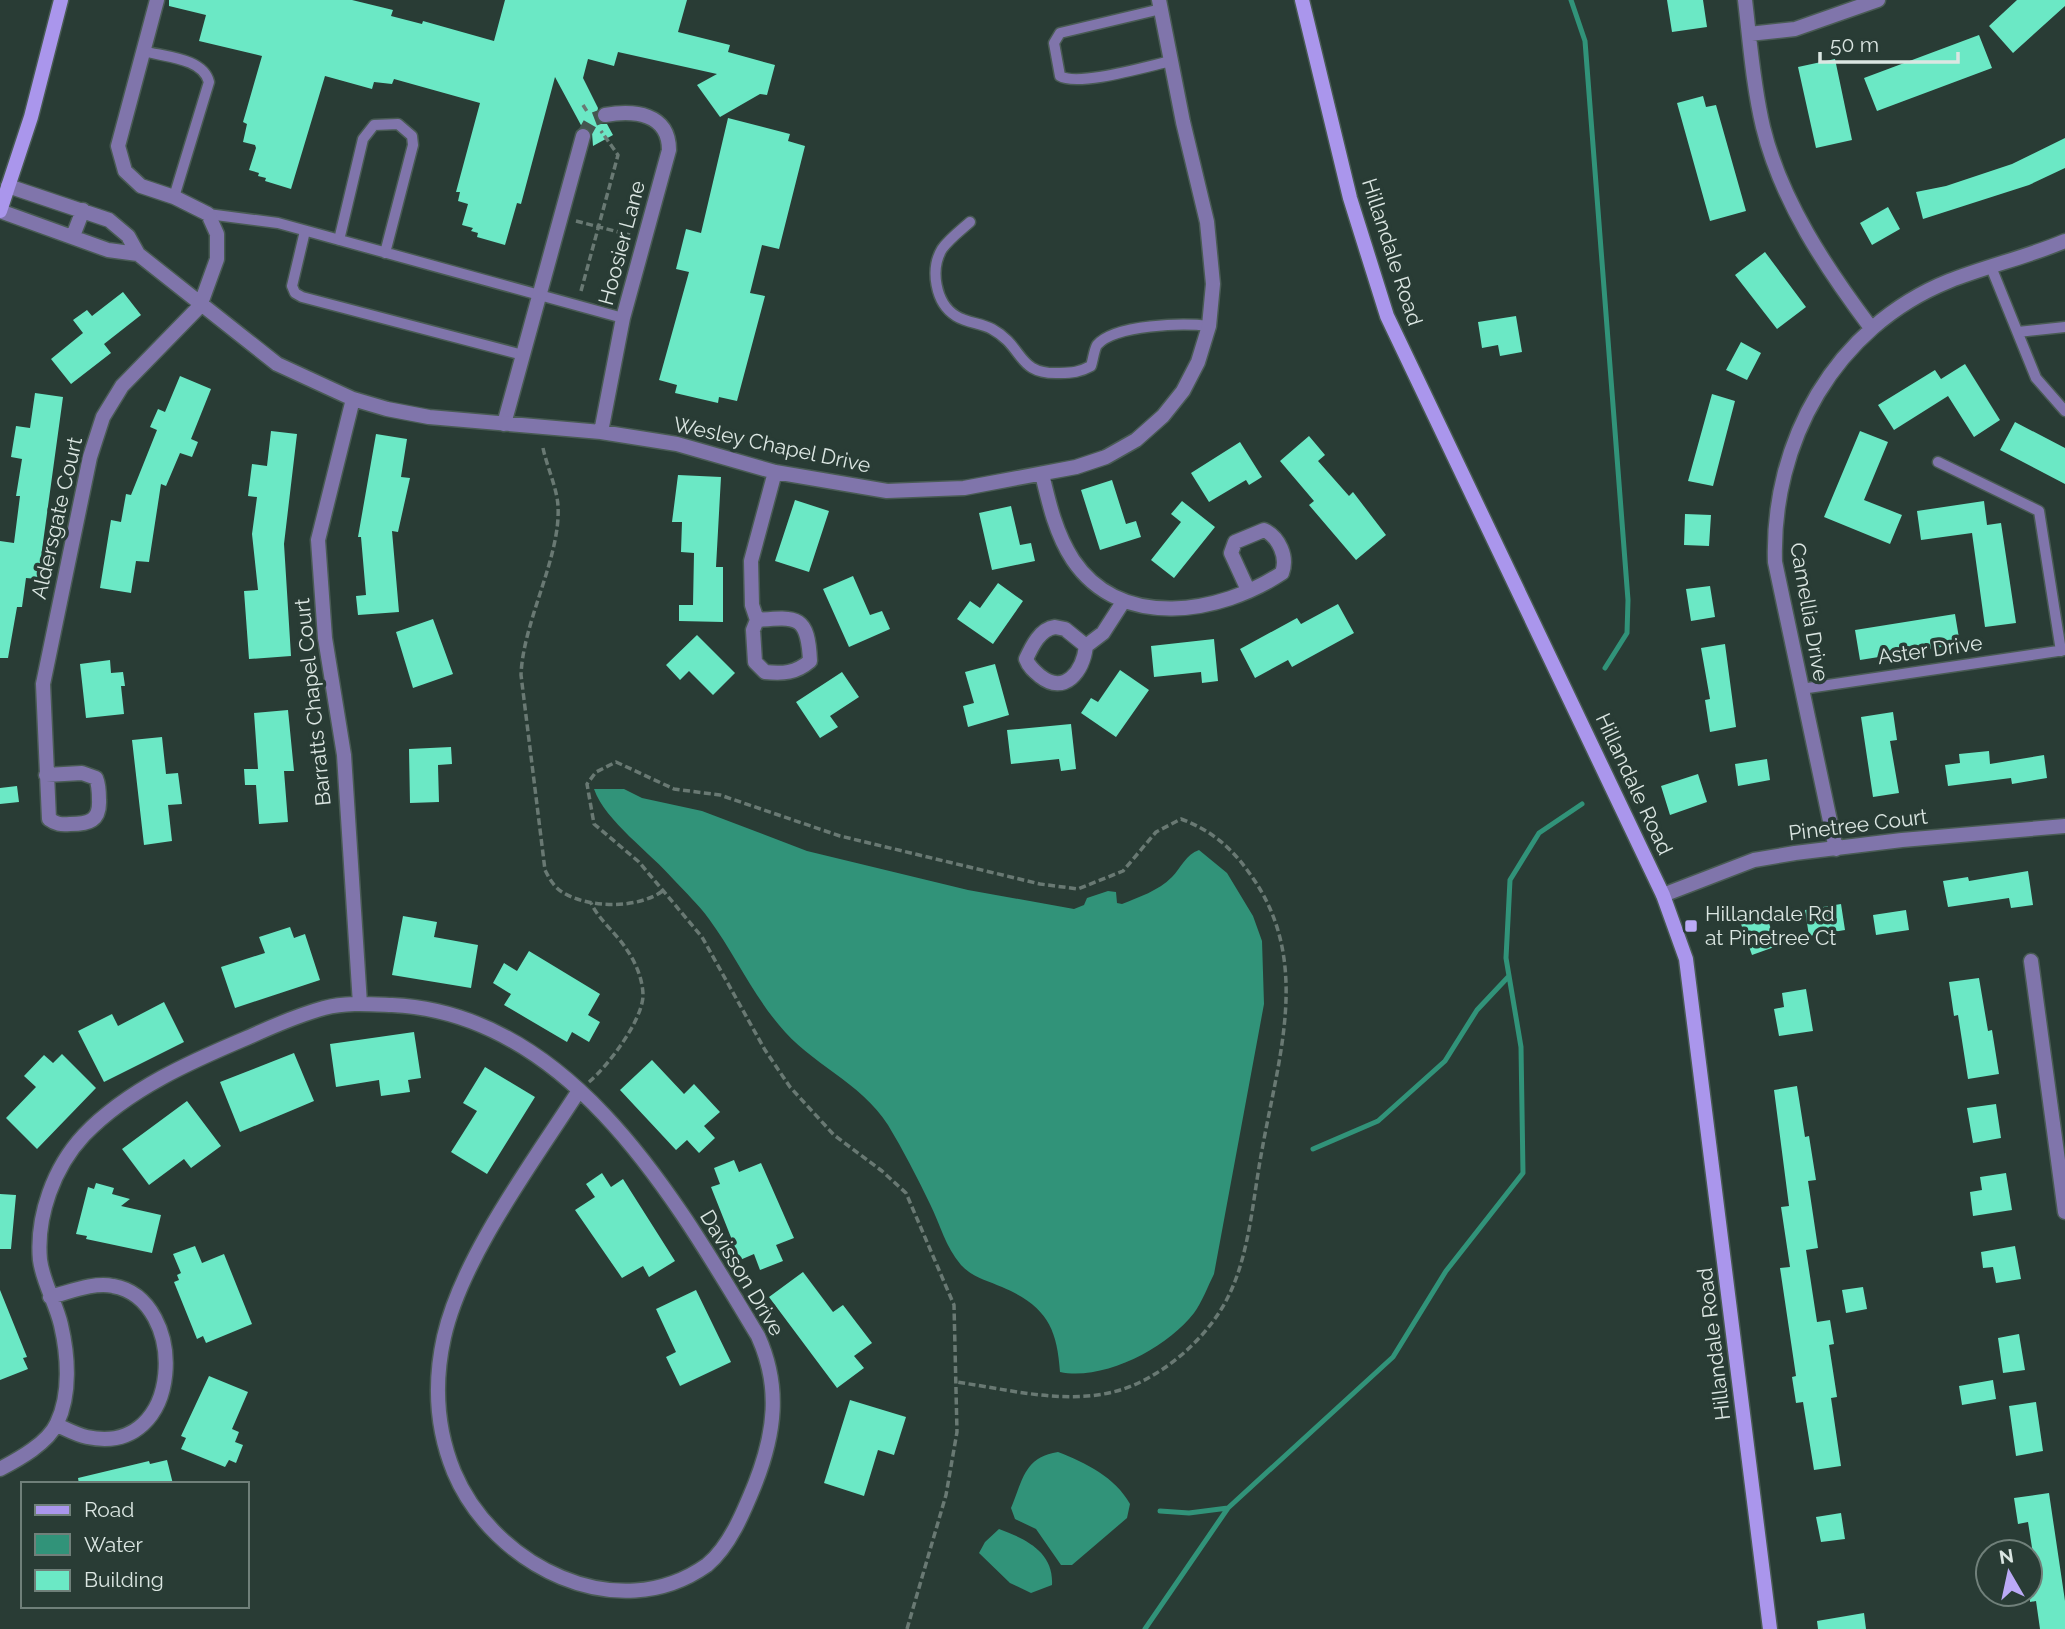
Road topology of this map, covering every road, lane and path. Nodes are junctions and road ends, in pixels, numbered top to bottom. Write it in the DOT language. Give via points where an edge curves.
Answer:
graph roads {
  1 [pos="61,0"];
  2 [pos="157,0"];
  3 [pos="1302,0"];
  4 [pos="1745,0"];
  5 [pos="1878,0"];
  6 [pos="1160,5"];
  7 [pos="1749,34"];
  8 [pos="143,51"];
  9 [pos="1171,61"];
  10 [pos="583,105"];
  11 [pos="599,121"];
  12 [pos="583,136"];
  13 [pos="8,186"];
  14 [pos="174,197"];
  15 [pos="83,209"];
  16 [pos="0,211"];
  17 [pos="208,214"];
  18 [pos="561,216"];
  19 [pos="970,222"];
  20 [pos="599,227"];
  21 [pos="305,231"];
  22 [pos="73,236"];
  23 [pos="340,240"];
  24 [pos="646,240"];
  25 [pos="2065,241"];
  26 [pos="385,253"];
  27 [pos="138,254"];
  28 [pos="1991,267"];
  29 [pos="580,293"];
  30 [pos="539,294"];
  31 [pos="200,306"];
  32 [pos="623,318"];
  33 [pos="1209,326"];
  34 [pos="2065,327"];
  35 [pos="1871,328"];
  36 [pos="2018,332"];
  37 [pos="523,355"];
  38 [pos="353,399"];
  39 [pos="2065,411"];
  40 [pos="505,424"];
  41 [pos="601,432"];
  42 [pos="543,449"];
  43 [pos="1938,462"];
  44 [pos="775,471"];
  45 [pos="1042,474"];
  46 [pos="1248,590"];
  47 [pos="1122,602"];
  48 [pos="757,621"];
  49 [pos="1086,646"];
  50 [pos="2063,651"];
  51 [pos="1801,689"];
  52 [pos="46,775"];
  53 [pos="2065,826"];
  54 [pos="1836,849"];
  55 [pos="664,890"];
  56 [pos="1663,895"];
  57 [pos="591,903"];
  58 [pos="2031,961"];
  59 [pos="360,1003"];
  60 [pos="578,1092"];
  61 [pos="2065,1212"];
  62 [pos="50,1297"];
  63 [pos="956,1382"];
  64 [pos="57,1425"];
  65 [pos="0,1469"];
  66 [pos="907,1629"];
  67 [pos="1770,1629"];
  1 -- 13 [label="street"];
  2 -- 8 [label="street"];
  3 -- 56 [label="street, Hillandale Road" via="1350,198 1387,316"];
  4 -- 7 [label="street"];
  5 -- 7 [label="street" via="1795,29"];
  6 -- 9 [label="street, Wesley Chapel Drive"];
  6 -- 9 [label="lane" via="1060,33 1054,43 1060,76 1067,80"];
  7 -- 35 [label="street" via="1763,125 1780,177 1836,281"];
  8 -- 14 [label="street" via="118,146 125,171 141,186"];
  8 -- 14 [label="lane" via="198,65 207,72 209,82"];
  9 -- 33 [label="street, Wesley Chapel Drive" via="1207,222 1213,284"];
  10 -- 11 [label="path"];
  11 -- 20 [label="path" via="618,155"];
  11 -- 24 [label="street, Hoosier Lane" via="643,112 669,137"];
  12 -- 18 [label="street"];
  13 -- 15 [label="street, Wesley Chapel Drive"];
  13 -- 16 [label="street"];
  14 -- 17 [label="street"];
  15 -- 22 [label="street"];
  15 -- 27 [label="street, Wesley Chapel Drive" via="109,220 128,236"];
  16 -- 22 [label="street, Wesley Chapel Drive"];
  17 -- 21 [label="lane"];
  17 -- 31 [label="street" via="217,234 217,259"];
  18 -- 20 [label="path"];
  18 -- 30 [label="street"];
  19 -- 33 [label="lane" via="944,246 936,261 936,289 946,308 1008,340 1029,368 1040,374 1079,372 1091,366 1097,346 1111,336 1153,327"];
  20 -- 24 [label="path"];
  20 -- 29 [label="path"];
  21 -- 23 [label="lane"];
  21 -- 37 [label="lane" via="292,286 295,293"];
  22 -- 27 [label="street, Wesley Chapel Drive" via="108,250"];
  23 -- 26 [label="lane"];
  23 -- 26 [label="lane" via="363,139 374,125 398,124 412,136 413,145"];
  24 -- 32 [label="street, Hoosier Lane"];
  25 -- 28 [label="street, Camellia Drive"];
  26 -- 30 [label="lane"];
  27 -- 31 [label="street, Wesley Chapel Drive"];
  28 -- 35 [label="street, Camellia Drive" via="1913,298"];
  28 -- 36 [label="lane"];
  30 -- 32 [label="lane"];
  30 -- 37 [label="street"];
  31 -- 38 [label="street, Wesley Chapel Drive" via="277,364"];
  31 -- 52 [label="street, Aldersgate Court" via="122,386 103,417 90,457 43,684"];
  32 -- 41 [label="street, Hoosier Lane"];
  33 -- 45 [label="street, Wesley Chapel Drive" via="1183,391 1145,432 1105,457"];
  34 -- 36 [label="lane"];
  35 -- 51 [label="street, Camellia Drive" via="1838,362 1816,395 1787,458 1778,495 1775,562"];
  36 -- 39 [label="lane" via="2036,378"];
  37 -- 40 [label="street"];
  38 -- 40 [label="street, Wesley Chapel Drive" via="429,417"];
  38 -- 59 [label="street, Barratts Chapel Court" via="318,540 325,638 344,755"];
  40 -- 41 [label="street, Wesley Chapel Drive"];
  41 -- 44 [label="street, Wesley Chapel Drive" via="710,452"];
  42 -- 57 [label="path" via="558,505 556,529 522,652 521,675 545,870 562,892"];
  43 -- 50 [label="lane" via="2039,510"];
  44 -- 45 [label="street, Wesley Chapel Drive" via="887,491 964,488"];
  44 -- 48 [label="street" via="751,561"];
  45 -- 47 [label="street" via="1059,534 1074,562"];
  46 -- 47 [label="street" via="1192,608 1165,610"];
  47 -- 49 [label="street" via="1103,633"];
  48 -- 48 [label="street" via="797,620 809,640 810,661 799,670 765,672 755,662 753,630"];
  49 -- 49 [label="street" via="1084,660 1069,682 1059,685 1044,679 1026,659 1048,628 1065,629"];
  50 -- 51 [label="lane, Aster Drive"];
  51 -- 54 [label="street, Camellia Drive"];
  52 -- 52 [label="street, Aldersgate Court" via="49,819 67,825 97,818 96,778 82,773"];
  53 -- 54 [label="street, Pinetree Court"];
  54 -- 56 [label="street, Pinetree Court" via="1754,860"];
  55 -- 57 [label="path" via="652,898"];
  55 -- 63 [label="path" via="702,937 790,1087 834,1135 906,1193 954,1305"];
  55 -- 63 [label="path" via="594,824 587,784 607,765 616,762 674,789 720,795 840,836 1078,890 1123,871 1156,832 1181,819 1232,849 1259,886 1276,918 1285,950 1284,1028 1248,1226 1229,1294 1193,1343 1134,1385 1092,1395 1054,1397"];
  56 -- 67 [label="street, Hillandale Road" via="1686,958 1693,999"];
  57 -- 60 [label="path" via="628,951 638,969 643,996 620,1046"];
  58 -- 61 [label="street"];
  59 -- 60 [label="street, Davisson Drive" via="427,1008 476,1024 541,1058"];
  59 -- 62 [label="street, Davisson Drive" via="326,1007 204,1056 126,1099 84,1135 59,1170 42,1215 40,1261"];
  60 -- 60 [label="street, Davisson Drive" via="464,1275 445,1334 438,1403 454,1471 484,1521 519,1556 564,1584 594,1595 622,1598 672,1586 707,1565 733,1532 768,1451 774,1395 758,1336 687,1220 637,1152"];
  62 -- 64 [label="street, Davisson Drive" via="61,1323 66,1354 67,1381"];
  62 -- 64 [label="street" via="95,1286 129,1291 146,1304 156,1323 166,1371 157,1409 134,1431 109,1438 86,1437"];
  63 -- 66 [label="path" via="957,1432 946,1495"];
  64 -- 65 [label="street" via="23,1457"];
}
